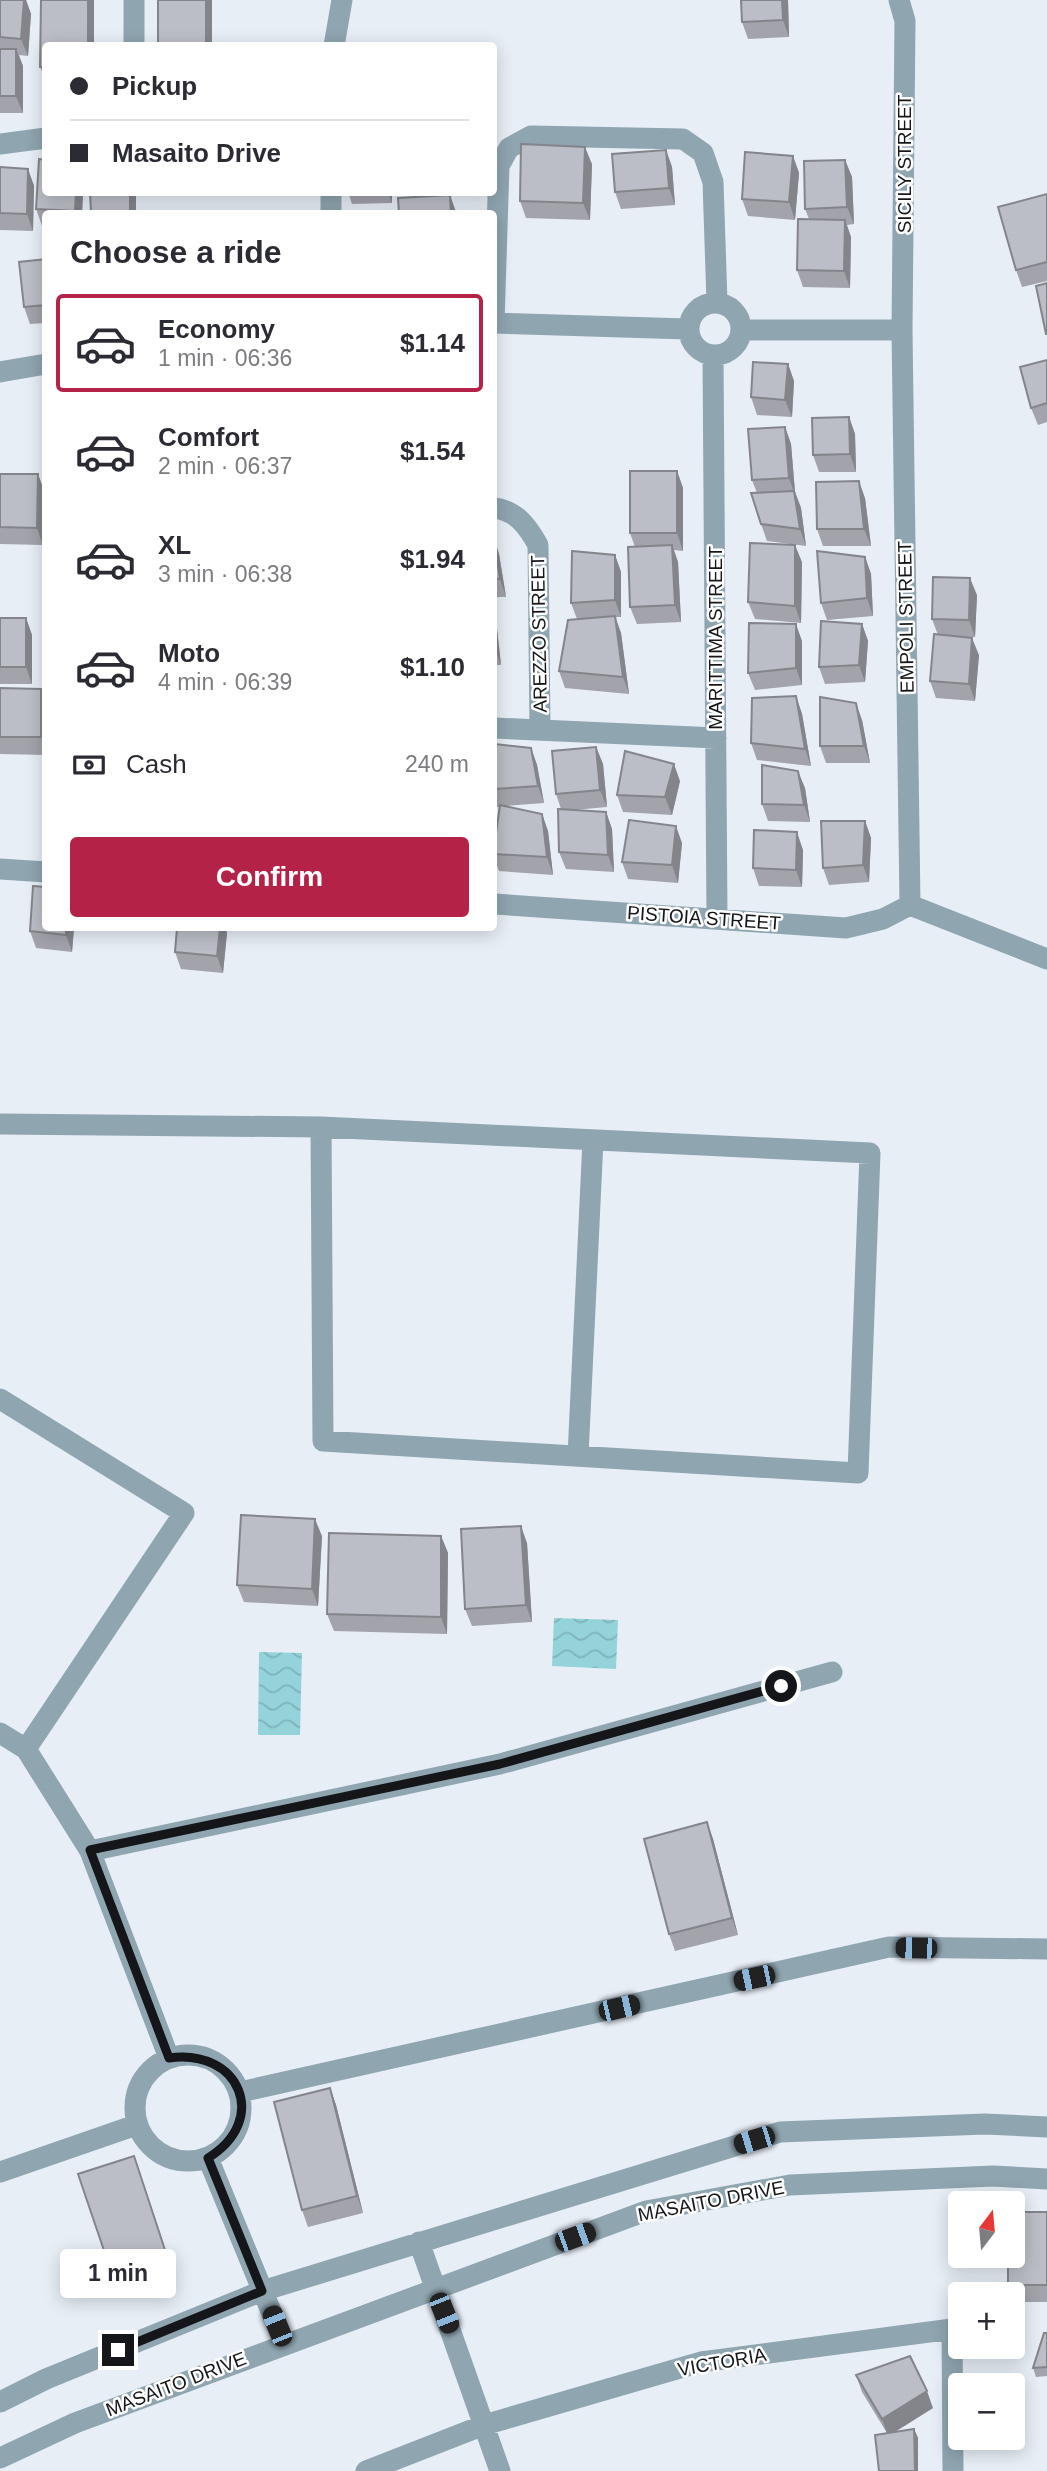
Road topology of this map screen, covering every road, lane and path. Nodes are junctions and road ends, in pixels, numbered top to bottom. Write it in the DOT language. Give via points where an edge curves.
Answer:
graph roads {
  1 [pos="134,0"];
  2 [pos="342,0"];
  3 [pos="899,0"];
  4 [pos="134,42"];
  5 [pos="335,42"];
  6 [pos="42,139"];
  7 [pos="0,144"];
  8 [pos="497,229"];
  9 [pos="717,302"];
  10 [pos="497,323"];
  11 [pos="687,329"];
  12 [pos="742,330"];
  13 [pos="902,330"];
  14 [pos="713,356"];
  15 [pos="42,365"];
  16 [pos="0,372"];
  17 [pos="499,509"];
  18 [pos="497,728"];
  19 [pos="540,730"];
  20 [pos="716,738"];
  21 [pos="0,869"];
  22 [pos="42,872"];
  23 [pos="497,904"];
  24 [pos="910,905"];
  25 [pos="717,919"];
  26 [pos="1047,959"];
  27 [pos="0,1124"];
  28 [pos="321,1127"];
  29 [pos="593,1140"];
  30 [pos="0,1399"];
  31 [pos="578,1457"];
  32 [pos="832,1672"];
  33 [pos="0,1733"];
  34 [pos="26,1749"];
  35 [pos="90,1850"];
  36 [pos="1047,1949"];
  37 [pos="169,2058"];
  38 [pos="240,2092"];
  39 [pos="136,2125"];
  40 [pos="1047,2127"];
  41 [pos="208,2158"];
  42 [pos="0,2172"];
  43 [pos="1047,2179"];
  44 [pos="419,2242"];
  45 [pos="434,2289"];
  46 [pos="262,2291"];
  47 [pos="284,2343"];
  48 [pos="0,2402"];
  49 [pos="484,2426"];
  50 [pos="0,2458"];
  51 [pos="366,2471"];
  52 [pos="500,2471"];
  53 [pos="953,2471"];
  1 -- 4 [label="street"];
  2 -- 5 [label="street"];
  3 -- 13 [label="street, SICILY STREET" via="905,20"];
  6 -- 7 [label="street"];
  8 -- 9 [label="street" via="499,166 509,148 531,136 683,139 703,153 713,182"];
  9 -- 11 [label="street" via="696,309"];
  9 -- 12 [label="street" via="735,311"];
  10 -- 11 [label="street"];
  11 -- 14 [label="street" via="695,348"];
  12 -- 13 [label="street"];
  12 -- 14 [label="street" via="733,349"];
  13 -- 24 [label="street, EMPOLI STREET"];
  14 -- 20 [label="street, MARITTIMA STREET"];
  15 -- 16 [label="street"];
  17 -- 19 [label="street, AREZZO STREET" via="528,526 538,545"];
  18 -- 19 [label="street"];
  19 -- 20 [label="street"];
  20 -- 25 [label="street, MARITTIMA STREET"];
  21 -- 22 [label="street"];
  23 -- 25 [label="street, PISTOIA STREET"];
  24 -- 25 [label="street, PISTOIA STREET" via="883,919 846,928"];
  24 -- 26 [label="street"];
  27 -- 28 [label="street"];
  28 -- 29 [label="street"];
  28 -- 31 [label="street" via="323,1441"];
  29 -- 31 [label="street"];
  29 -- 31 [label="street" via="870,1153 858,1474"];
  30 -- 34 [label="street" via="184,1513"];
  32 -- 35 [label="street" via="500,1764"];
  33 -- 34 [label="street"];
  34 -- 35 [label="street"];
  35 -- 37 [label="street"];
  36 -- 38 [label="street" via="889,1947"];
  37 -- 38 [label="street" via="190,2055 211,2060 229,2073"];
  37 -- 39 [label="street" via="151,2068 139,2084"];
  38 -- 41 [label="street" via="242,2112 237,2131 225,2148"];
  39 -- 41 [label="street" via="147,2144 165,2157 186,2162"];
  39 -- 42 [label="street"];
  40 -- 44 [label="street, MASAITO DRIVE" via="985,2124 780,2132"];
  41 -- 46 [label="street"];
  43 -- 45 [label="street, MASAITO DRIVE" via="993,2176 790,2185 672,2206 646,2211"];
  44 -- 45 [label="street"];
  44 -- 46 [label="street, MASAITO DRIVE"];
  45 -- 47 [label="street, MASAITO DRIVE"];
  45 -- 49 [label="street"];
  46 -- 47 [label="street"];
  46 -- 48 [label="street, MASAITO DRIVE"];
  47 -- 50 [label="street, MASAITO DRIVE" via="75,2423"];
  49 -- 51 [label="street, VICTORIA"];
  49 -- 52 [label="street"];
  49 -- 53 [label="street, VICTORIA" via="701,2362 951,2329"];
}
